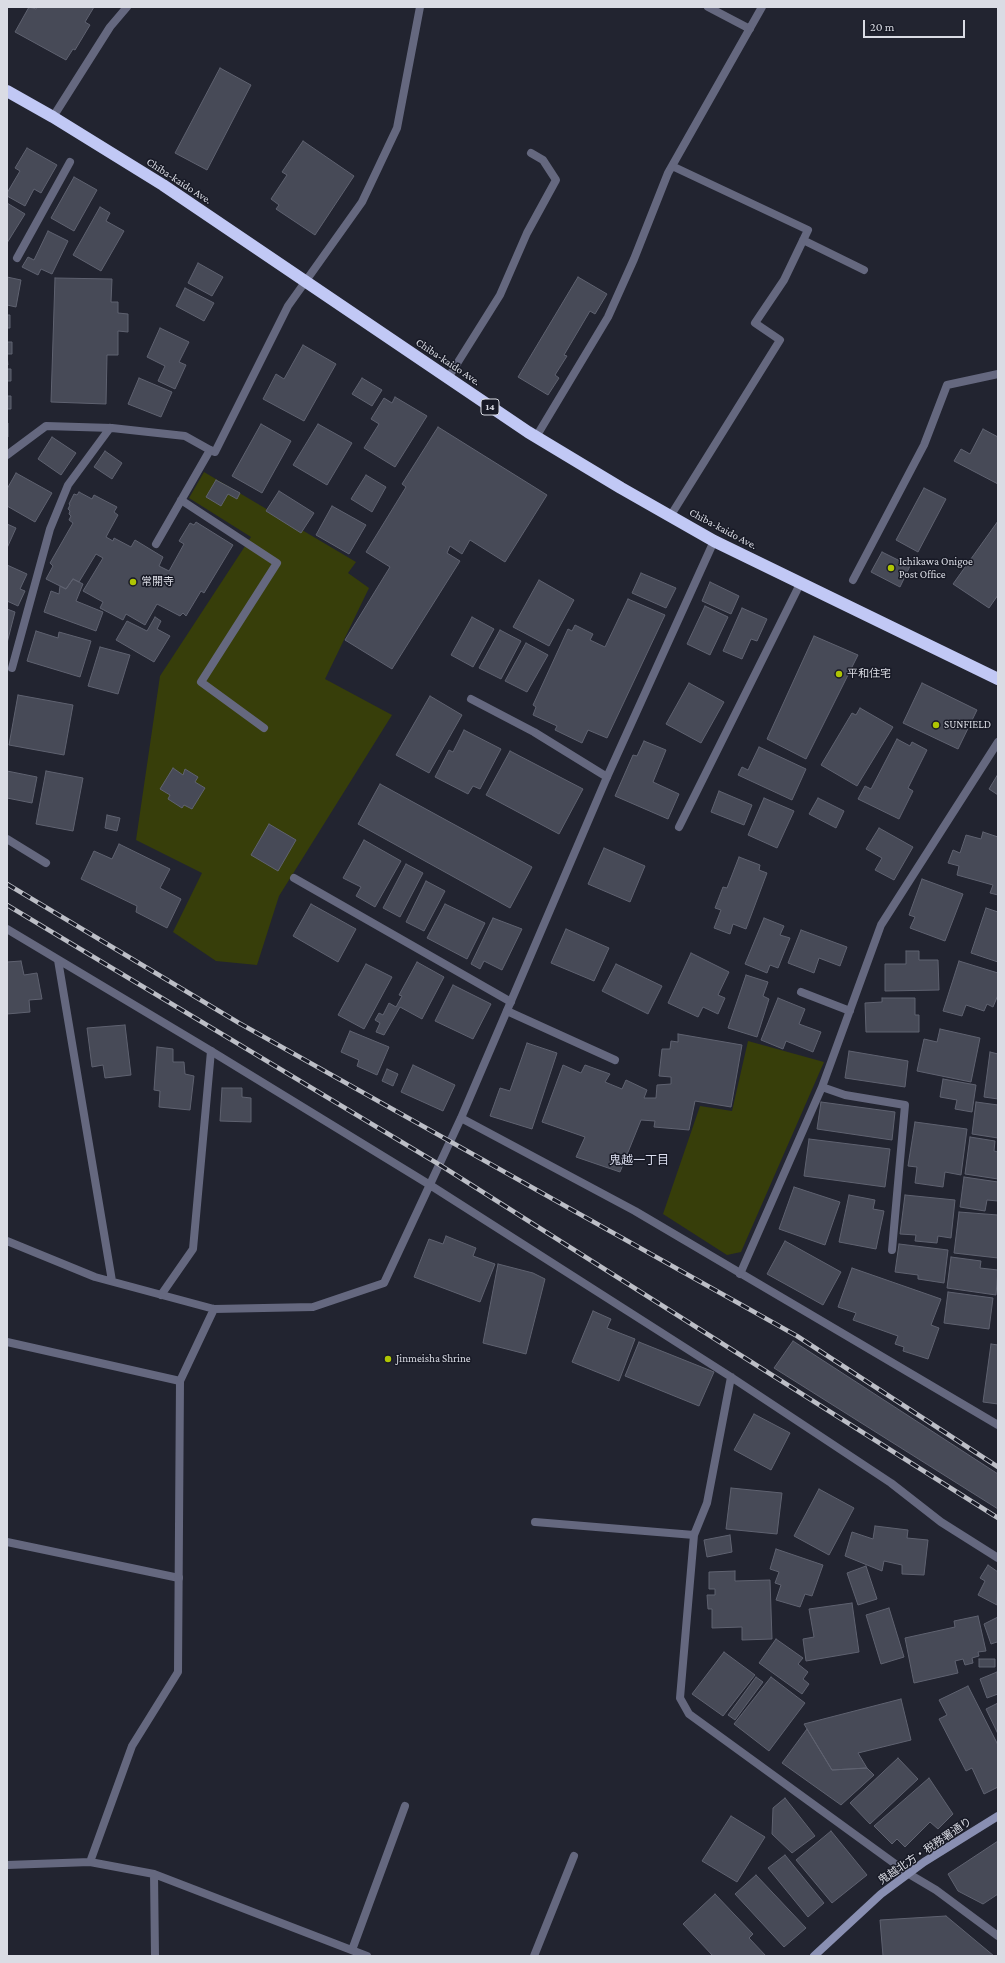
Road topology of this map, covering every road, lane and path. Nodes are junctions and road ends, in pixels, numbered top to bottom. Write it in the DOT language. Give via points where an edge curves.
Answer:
graph roads {
  1 [pos="128,7"];
  2 [pos="420,7"];
  3 [pos="708,7"];
  4 [pos="762,7"];
  5 [pos="750,29"];
  6 [pos="7,91"];
  7 [pos="53,117"];
  8 [pos="531,153"];
  9 [pos="70,162"];
  10 [pos="672,166"];
  11 [pos="803,240"];
  12 [pos="17,258"];
  13 [pos="864,270"];
  14 [pos="305,281"];
  15 [pos="998,374"];
  16 [pos="448,378"];
  17 [pos="110,428"];
  18 [pos="536,437"];
  19 [pos="210,450"];
  20 [pos="7,455"];
  21 [pos="181,500"];
  22 [pos="671,515"];
  23 [pos="714,541"];
  24 [pos="156,544"];
  25 [pos="853,580"];
  26 [pos="801,582"];
  27 [pos="12,668"];
  28 [pos="998,679"];
  29 [pos="471,699"];
  30 [pos="264,728"];
  31 [pos="998,742"];
  32 [pos="607,777"];
  33 [pos="679,827"];
  34 [pos="7,839"];
  35 [pos="46,863"];
  36 [pos="294,878"];
  37 [pos="7,929"];
  38 [pos="58,960"];
  39 [pos="801,992"];
  40 [pos="511,1002"];
  41 [pos="507,1011"];
  42 [pos="850,1011"];
  43 [pos="211,1051"];
  44 [pos="615,1060"];
  45 [pos="822,1087"];
  46 [pos="462,1118"];
  47 [pos="430,1186"];
  48 [pos="7,1240"];
  49 [pos="892,1250"];
  50 [pos="740,1274"];
  51 [pos="112,1281"];
  52 [pos="161,1295"];
  53 [pos="214,1309"];
  54 [pos="7,1342"];
  55 [pos="731,1377"];
  56 [pos="180,1381"];
  57 [pos="998,1425"];
  58 [pos="535,1522"];
  59 [pos="694,1535"];
  60 [pos="7,1542"];
  61 [pos="998,1558"];
  62 [pos="179,1578"];
  63 [pos="405,1806"];
  64 [pos="998,1816"];
  65 [pos="574,1856"];
  66 [pos="90,1862"];
  67 [pos="7,1865"];
  68 [pos="154,1874"];
  69 [pos="909,1874"];
  70 [pos="998,1936"];
  71 [pos="352,1950"];
  72 [pos="155,1956"];
  73 [pos="367,1956"];
  74 [pos="534,1956"];
  75 [pos="814,1956"];
  1 -- 7 [label="street" via="110,27"];
  2 -- 14 [label="street" via="397,128 362,202"];
  3 -- 5 [label="street"];
  4 -- 5 [label="street"];
  5 -- 10 [label="street"];
  6 -- 7 [label="highway, Chiba-kaido Ave. / 14"];
  7 -- 14 [label="highway, Chiba-kaido Ave. / 14" via="163,185"];
  8 -- 16 [label="street" via="543,160 556,180 527,233 500,294"];
  9 -- 12 [label="street"];
  10 -- 11 [label="street" via="808,230"];
  10 -- 18 [label="street" via="608,317"];
  11 -- 13 [label="street"];
  11 -- 22 [label="street" via="784,280 756,323 780,340"];
  14 -- 16 [label="highway, Chiba-kaido Ave. / 14"];
  14 -- 19 [label="street" via="288,306 215,452"];
  15 -- 25 [label="street" via="947,384 924,445"];
  16 -- 18 [label="highway, Chiba-kaido Ave. / 14"];
  17 -- 19 [label="street" via="185,436"];
  17 -- 20 [label="street" via="46,426"];
  17 -- 27 [label="street" via="68,485 50,529"];
  18 -- 22 [label="highway, Chiba-kaido Ave. / 14"];
  19 -- 21 [label="street"];
  21 -- 24 [label="street"];
  21 -- 30 [label="street" via="277,563 201,682"];
  22 -- 23 [label="highway, Chiba-kaido Ave. / 14"];
  23 -- 26 [label="highway, Chiba-kaido Ave. / 14"];
  23 -- 32 [label="street"];
  26 -- 28 [label="highway, Chiba-kaido Ave. / 14"];
  26 -- 33 [label="street"];
  29 -- 32 [label="street" via="534,732"];
  31 -- 42 [label="street" via="881,925"];
  32 -- 40 [label="street"];
  34 -- 35 [label="street"];
  36 -- 40 [label="street"];
  37 -- 38 [label="street"];
  38 -- 43 [label="street"];
  38 -- 51 [label="street"];
  39 -- 42 [label="street"];
  40 -- 41 [label="street"];
  41 -- 44 [label="street"];
  41 -- 46 [label="street"];
  42 -- 45 [label="street"];
  43 -- 47 [label="street"];
  43 -- 52 [label="street" via="193,1249"];
  45 -- 49 [label="street" via="845,1096 905,1105"];
  45 -- 50 [label="street"];
  46 -- 47 [label="street"];
  46 -- 50 [label="street" via="635,1211"];
  47 -- 53 [label="street" via="384,1283 313,1307"];
  47 -- 55 [label="street"];
  48 -- 51 [label="street" via="95,1277"];
  50 -- 57 [label="street"];
  51 -- 52 [label="street"];
  52 -- 53 [label="street"];
  53 -- 56 [label="street"];
  54 -- 56 [label="street"];
  55 -- 59 [label="street" via="708,1503"];
  55 -- 61 [label="street" via="891,1483 941,1522"];
  56 -- 62 [label="street"];
  58 -- 59 [label="street"];
  59 -- 69 [label="street" via="680,1698 689,1714"];
  60 -- 62 [label="street"];
  62 -- 66 [label="street" via="178,1672 132,1746"];
  63 -- 71 [label="street"];
  64 -- 69 [label="street, 鬼越北方・税務署通り"];
  65 -- 74 [label="street"];
  66 -- 67 [label="street"];
  66 -- 68 [label="street"];
  68 -- 71 [label="street"];
  68 -- 72 [label="street"];
  69 -- 70 [label="street" via="936,1890"];
  69 -- 75 [label="street, 鬼越北方・税務署通り" via="881,1894"];
  71 -- 73 [label="street"];
}
